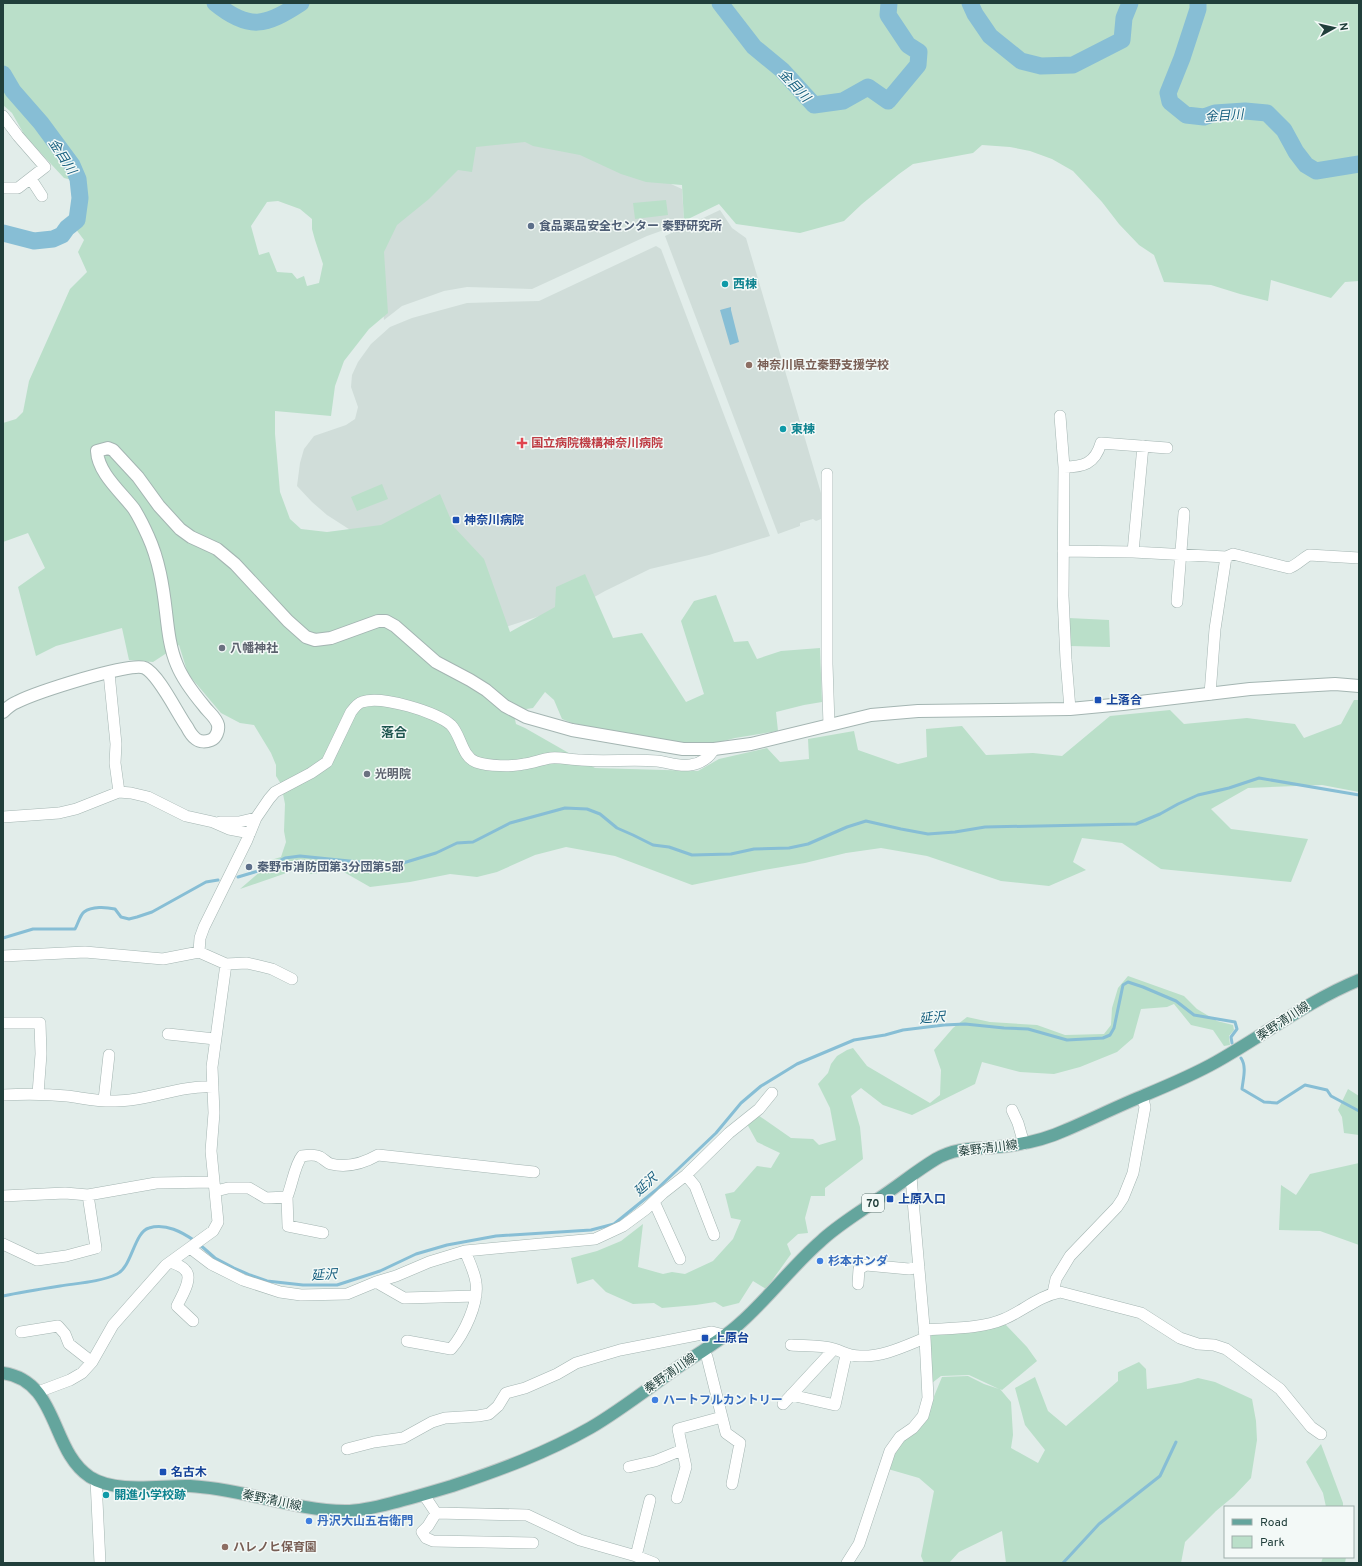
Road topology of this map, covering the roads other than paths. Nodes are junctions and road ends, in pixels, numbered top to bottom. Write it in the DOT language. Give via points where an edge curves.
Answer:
graph roads {
  1 [pos="3,116"];
  2 [pos="31,179"];
  3 [pos="3,188"];
  4 [pos="42,196"];
  5 [pos="1060,416"];
  6 [pos="1143,446"];
  7 [pos="1167,448"];
  8 [pos="1064,467"];
  9 [pos="827,474"];
  10 [pos="1184,513"];
  11 [pos="1063,551"];
  12 [pos="1133,552"];
  13 [pos="1180,554"];
  14 [pos="1226,557"];
  15 [pos="1359,558"];
  16 [pos="1177,602"];
  17 [pos="109,673"];
  18 [pos="1359,686"];
  19 [pos="1210,694"];
  20 [pos="1070,709"];
  21 [pos="3,712"];
  22 [pos="829,725"];
  23 [pos="714,750"];
  24 [pos="119,792"];
  25 [pos="3,817"];
  26 [pos="256,818"];
  27 [pos="213,822"];
  28 [pos="250,833"];
  29 [pos="199,952"];
  30 [pos="3,956"];
  31 [pos="226,964"];
  32 [pos="292,979"];
  33 [pos="1359,980"];
  34 [pos="3,1022"];
  35 [pos="168,1034"];
  36 [pos="215,1038"];
  37 [pos="109,1055"];
  38 [pos="213,1087"];
  39 [pos="772,1093"];
  40 [pos="38,1094"];
  41 [pos="3,1095"];
  42 [pos="1142,1096"];
  43 [pos="104,1100"];
  44 [pos="1012,1110"];
  45 [pos="1024,1144"];
  46 [pos="534,1172"];
  47 [pos="686,1175"];
  48 [pos="911,1177"];
  49 [pos="214,1187"];
  50 [pos="88,1195"];
  51 [pos="3,1196"];
  52 [pos="287,1197"];
  53 [pos="652,1204"];
  54 [pos="323,1233"];
  55 [pos="714,1235"];
  56 [pos="3,1244"];
  57 [pos="190,1248"];
  58 [pos="465,1251"];
  59 [pos="680,1259"];
  60 [pos="171,1262"];
  61 [pos="919,1267"];
  62 [pos="376,1282"];
  63 [pos="858,1284"];
  64 [pos="1053,1293"];
  65 [pos="476,1296"];
  66 [pos="193,1321"];
  67 [pos="21,1332"];
  68 [pos="925,1334"];
  69 [pos="724,1335"];
  70 [pos="407,1341"];
  71 [pos="791,1346"];
  72 [pos="834,1349"];
  73 [pos="702,1351"];
  74 [pos="846,1355"];
  75 [pos="92,1362"];
  76 [pos="3,1373"];
  77 [pos="38,1392"];
  78 [pos="791,1396"];
  79 [pos="783,1404"];
  80 [pos="722,1417"];
  81 [pos="1321,1434"];
  82 [pos="347,1449"];
  83 [pos="682,1450"];
  84 [pos="630,1467"];
  85 [pos="96,1480"];
  86 [pos="732,1484"];
  87 [pos="424,1495"];
  88 [pos="677,1498"];
  89 [pos="650,1500"];
  90 [pos="436,1513"];
  91 [pos="533,1543"];
  92 [pos="636,1556"];
  93 [pos="100,1563"];
  94 [pos="654,1563"];
  95 [pos="848,1563"];
  1 -- 2 [label="street" via="45,167"];
  2 -- 3 [label="street" via="18,188"];
  2 -- 4 [label="street"];
  5 -- 8 [label="street"];
  6 -- 7 [label="street"];
  6 -- 8 [label="street" via="1101,443 1091,461 1078,467"];
  6 -- 12 [label="street"];
  8 -- 11 [label="street"];
  9 -- 22 [label="street"];
  10 -- 13 [label="street"];
  11 -- 12 [label="street"];
  11 -- 20 [label="street" via="1065,646"];
  12 -- 13 [label="street"];
  13 -- 14 [label="street"];
  13 -- 16 [label="street"];
  14 -- 15 [label="street" via="1233,554 1289,568 1309,555"];
  14 -- 19 [label="street" via="1215,629"];
  17 -- 21 [label="street" via="43,691 16,702"];
  17 -- 23 [label="street" via="144,667 156,677 195,738 200,741 210,740 218,733 214,718 177,665 171,645 157,558 135,511 98,460 97,451 108,448 114,450 180,528 191,537 217,549 235,564 306,637 315,640 331,638 378,621 386,621 436,662 470,680 505,706 526,717 572,730 615,738 682,749"];
  17 -- 24 [label="street"];
  18 -- 19 [label="street" via="1335,684"];
  19 -- 20 [label="street"];
  20 -- 22 [label="street" via="871,714"];
  22 -- 23 [label="street"];
  23 -- 26 [label="street" via="707,759 692,765 680,766 657,761 557,758 512,766 484,764 471,759 452,726 435,714 398,703 362,702 351,712 327,762 275,792"];
  24 -- 25 [label="street" via="59,813"];
  24 -- 27 [label="street" via="148,797 186,816"];
  26 -- 27 [label="street" via="239,822"];
  26 -- 28 [label="street"];
  27 -- 28 [label="street" via="229,829"];
  28 -- 29 [label="street" via="204,927"];
  29 -- 30 [label="street" via="163,959 85,952"];
  29 -- 31 [label="street"];
  31 -- 32 [label="street" via="260,966"];
  31 -- 36 [label="street"];
  33 -- 42 [label="main road, 秦野清川線 / 70" via="1318,999 1198,1072"];
  34 -- 40 [label="street" via="45,1023"];
  35 -- 36 [label="street"];
  36 -- 38 [label="street"];
  37 -- 43 [label="street"];
  38 -- 43 [label="street" via="191,1087 116,1102"];
  38 -- 49 [label="street" via="211,1151"];
  39 -- 47 [label="street" via="759,1109 729,1133"];
  40 -- 41 [label="street"];
  40 -- 43 [label="street"];
  42 -- 45 [label="main road, 秦野清川線 / 70" via="1063,1131"];
  42 -- 64 [label="street" via="1145,1107 1132,1173 1123,1198 1070,1256 1056,1279"];
  44 -- 45 [label="street"];
  45 -- 48 [label="main road, 秦野清川線 / 70" via="952,1152"];
  46 -- 52 [label="street" via="378,1154 357,1165 342,1165 311,1155 302,1156 299,1160"];
  47 -- 53 [label="street"];
  47 -- 55 [label="street" via="695,1186 702,1213"];
  48 -- 61 [label="street"];
  48 -- 69 [label="main road, 秦野清川線 / 70" via="823,1238 761,1304"];
  49 -- 50 [label="street" via="156,1183"];
  49 -- 52 [label="street" via="249,1188 266,1198"];
  49 -- 57 [label="street" via="218,1222 213,1231"];
  50 -- 51 [label="street" via="64,1193"];
  50 -- 56 [label="street" via="99,1247 38,1260"];
  52 -- 54 [label="street" via="288,1226 308,1234"];
  53 -- 58 [label="street" via="623,1226 595,1239"];
  53 -- 59 [label="street" via="656,1206 666,1237"];
  57 -- 60 [label="street"];
  57 -- 62 [label="street" via="211,1264 243,1280 280,1292 301,1295 347,1294"];
  58 -- 62 [label="street"];
  58 -- 65 [label="street" via="476,1283"];
  60 -- 66 [label="street" via="185,1269 188,1274 188,1281 178,1306"];
  60 -- 75 [label="street" via="113,1325"];
  61 -- 63 [label="street" via="909,1269 866,1265 859,1269"];
  61 -- 68 [label="street"];
  62 -- 65 [label="street" via="404,1298"];
  64 -- 68 [label="street" via="1004,1319 986,1325"];
  64 -- 81 [label="street" via="1060,1292 1141,1313 1180,1338 1226,1349 1280,1389 1311,1427"];
  65 -- 70 [label="street" via="458,1341 451,1349"];
  67 -- 75 [label="street" via="58,1326 69,1344"];
  68 -- 74 [label="street" via="879,1354"];
  68 -- 95 [label="street" via="928,1398 923,1416 913,1428 900,1437 890,1451 859,1544"];
  69 -- 73 [label="main road, 秦野清川線 / 70"];
  69 -- 82 [label="street" via="712,1332 620,1350 576,1363 525,1388 506,1393 489,1414 445,1418 403,1438"];
  71 -- 72 [label="street"];
  72 -- 74 [label="street"];
  72 -- 78 [label="street"];
  73 -- 80 [label="street" via="707,1357"];
  73 -- 87 [label="main road, 秦野清川線 / 70" via="609,1415 537,1456"];
  74 -- 78 [label="street" via="835,1405"];
  75 -- 77 [label="street" via="82,1373 70,1380"];
  76 -- 77 [label="main road, 秦野清川線" via="20,1378"];
  77 -- 85 [label="main road, 秦野清川線 / 70" via="70,1455 87,1475"];
  78 -- 79 [label="street"];
  80 -- 83 [label="street" via="678,1429"];
  80 -- 86 [label="street" via="726,1433 740,1443"];
  83 -- 84 [label="street" via="655,1461"];
  83 -- 88 [label="street" via="686,1467"];
  85 -- 87 [label="main road, 秦野清川線 / 70" via="128,1487 207,1487 313,1508 350,1511"];
  85 -- 93 [label="street"];
  87 -- 90 [label="street"];
  89 -- 92 [label="street"];
  90 -- 91 [label="street" via="422,1532 426,1538 433,1541"];
  90 -- 92 [label="street" via="527,1515 580,1540"];
  92 -- 94 [label="street"];
}
